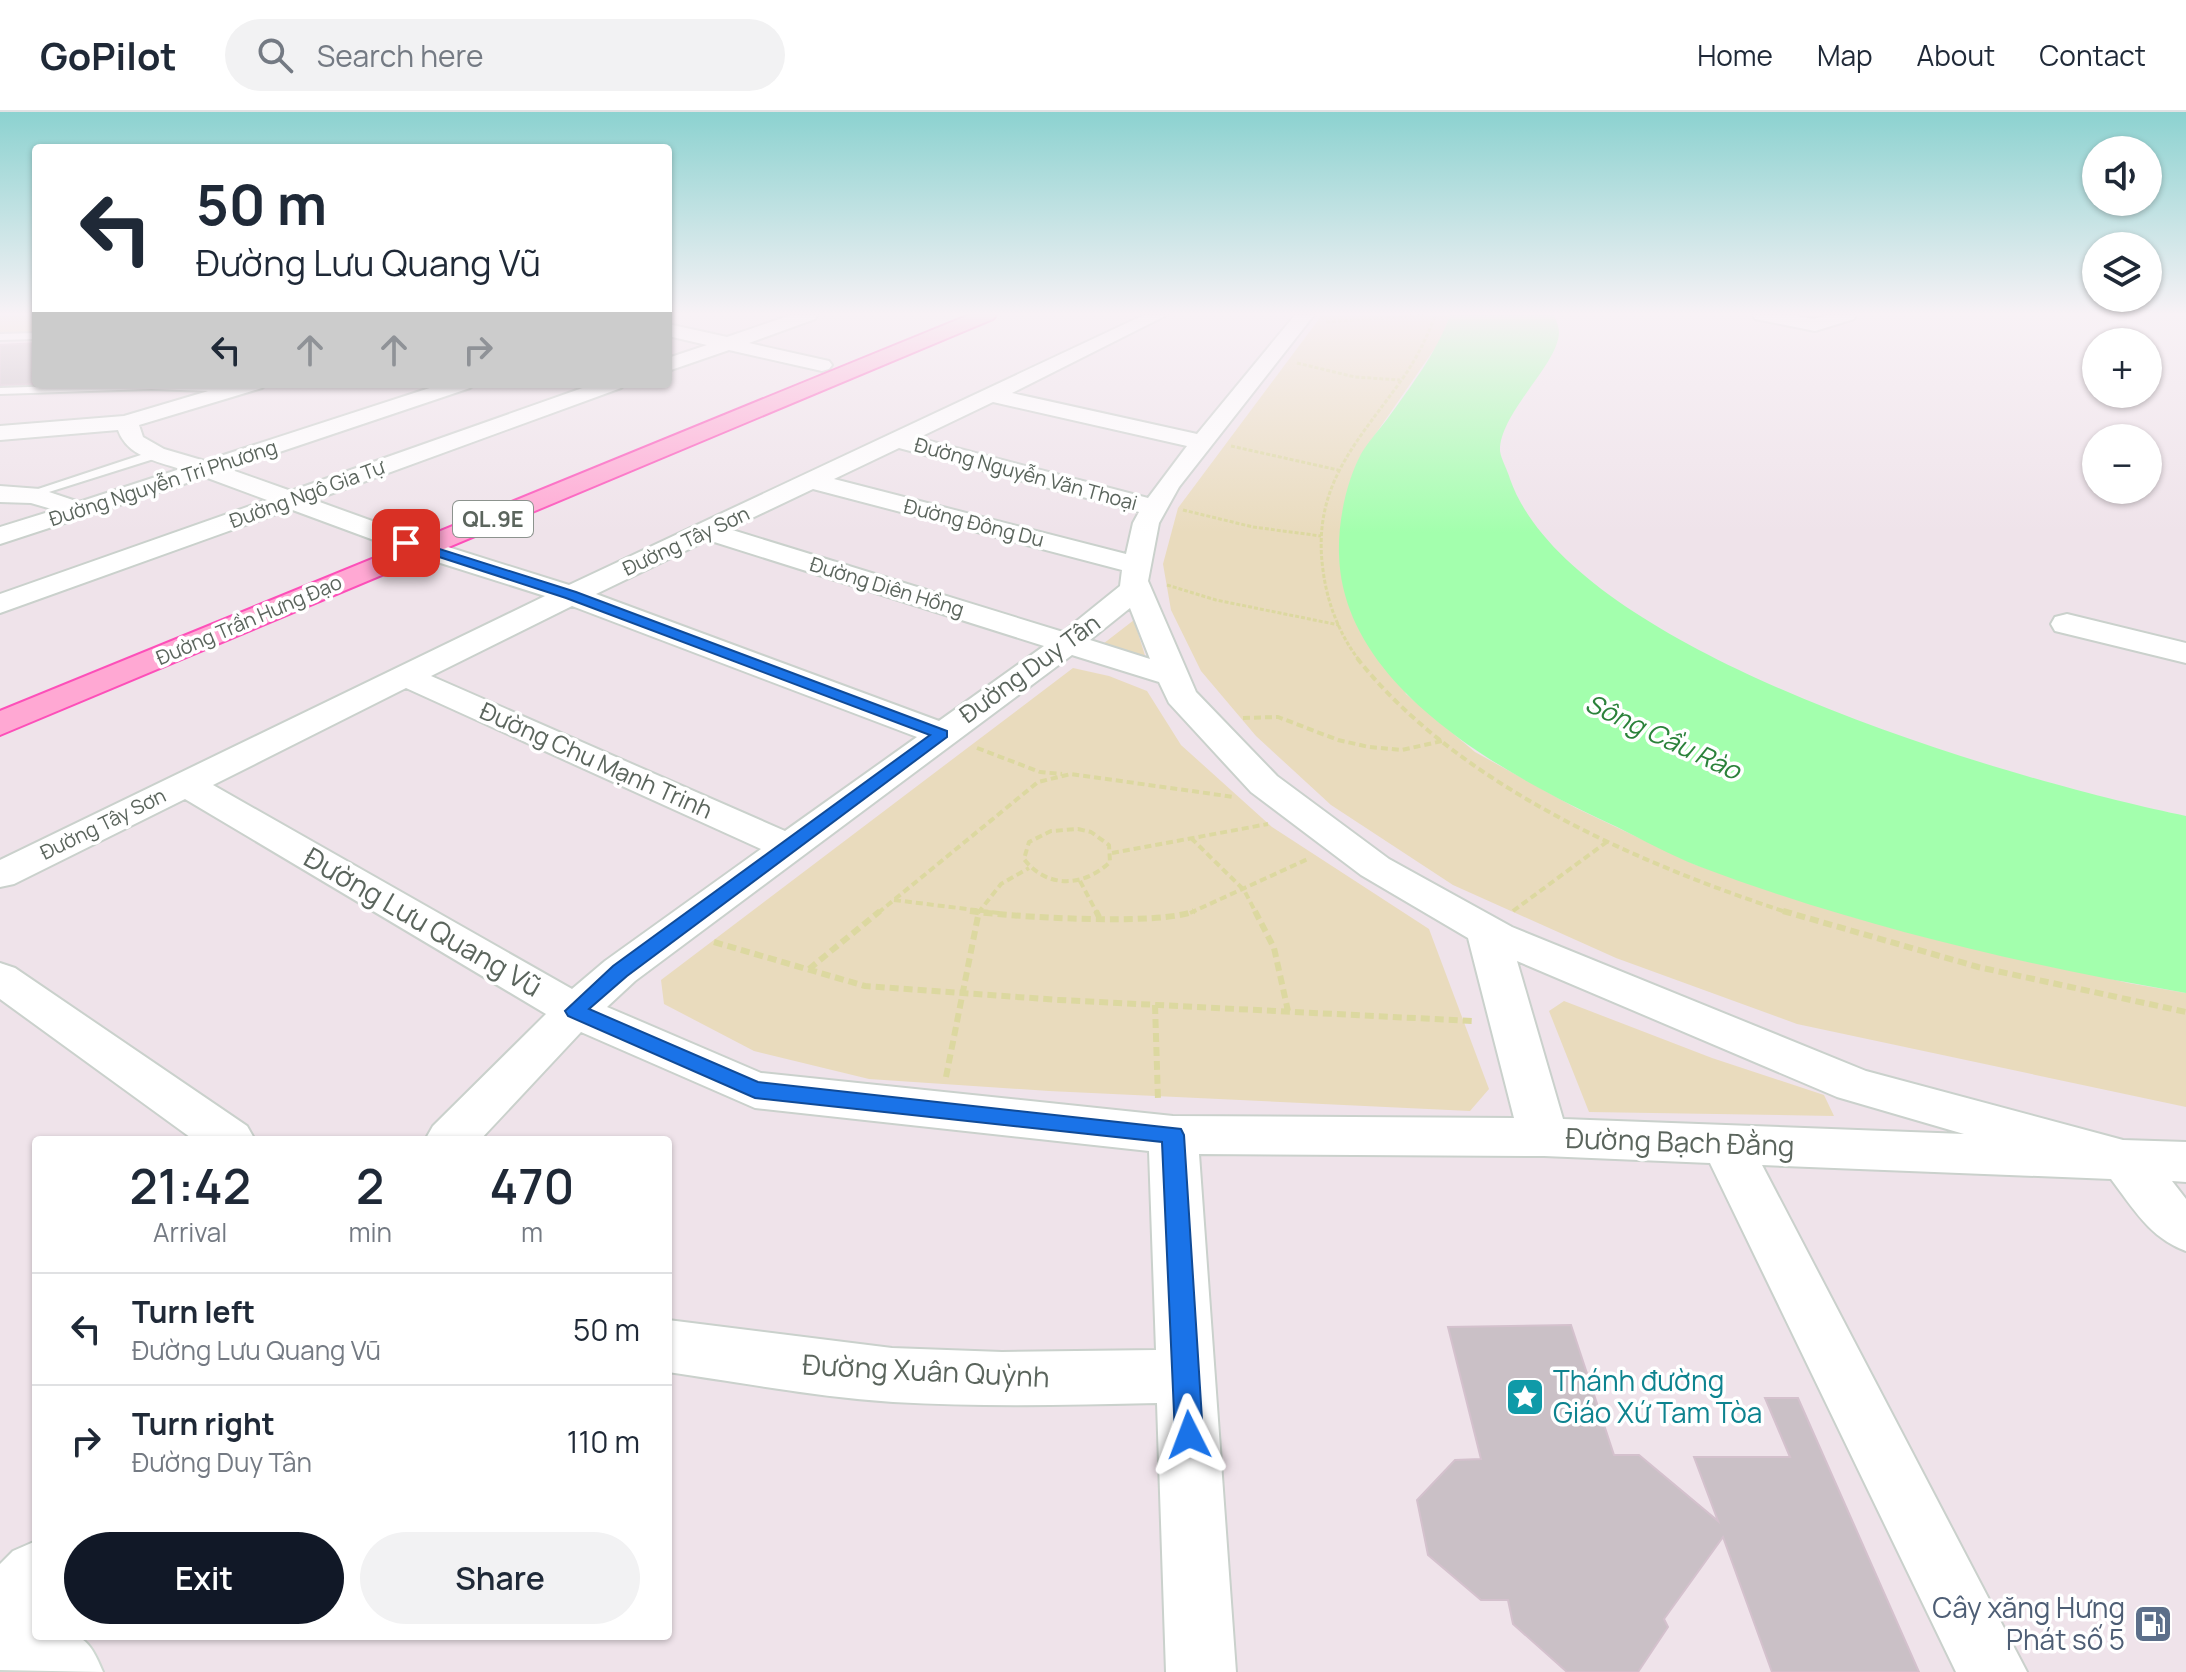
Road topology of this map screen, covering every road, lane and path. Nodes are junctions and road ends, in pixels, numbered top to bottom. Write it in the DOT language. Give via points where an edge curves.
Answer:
graph roads {
  1 [pos="91,388"];
  2 [pos="243,388"];
  3 [pos="451,388"];
  4 [pos="603,388"];
  5 [pos="765,388"];
  6 [pos="810,388"];
  7 [pos="1007,388"];
  8 [pos="1246,388"];
  9 [pos="1394,388"];
  10 [pos="0,391"];
  11 [pos="992,395"];
  12 [pos="126,422"];
  13 [pos="0,433"];
  14 [pos="897,440"];
  15 [pos="1202,442"];
  16 [pos="156,454"];
  17 [pos="207,469"];
  18 [pos="1338,470"];
  19 [pos="812,481"];
  20 [pos="0,494"];
  21 [pos="29,494"];
  22 [pos="287,501"];
  23 [pos="1154,508"];
  24 [pos="77,511"];
  25 [pos="707,531"];
  26 [pos="0,536"];
  27 [pos="1321,536"];
  28 [pos="391,537"];
  29 [pos="422,548"];
  30 [pos="1135,575"];
  31 [pos="571,595"];
  32 [pos="0,604"];
  33 [pos="2067,624"];
  34 [pos="1339,625"];
  35 [pos="130,641"];
  36 [pos="1068,643"];
  37 [pos="2186,653"];
  38 [pos="405,676"];
  39 [pos="1172,676"];
  40 [pos="1202,718"];
  41 [pos="0,724"];
  42 [pos="941,734"];
  43 [pos="1442,741"];
  44 [pos="1071,774"];
  45 [pos="186,784"];
  46 [pos="1301,811"];
  47 [pos="1191,838"];
  48 [pos="1609,841"];
  49 [pos="1342,842"];
  50 [pos="786,846"];
  51 [pos="1112,853"];
  52 [pos="1029,868"];
  53 [pos="0,875"];
  54 [pos="1080,881"];
  55 [pos="1244,890"];
  56 [pos="893,900"];
  57 [pos="978,912"];
  58 [pos="1099,918"];
  59 [pos="674,931"];
  60 [pos="1487,931"];
  61 [pos="808,969"];
  62 [pos="0,978"];
  63 [pos="961,993"];
  64 [pos="1155,1005"];
  65 [pos="575,1011"];
  66 [pos="1288,1011"];
  67 [pos="2186,1012"];
  68 [pos="1512,1023"];
  69 [pos="941,1110"];
  70 [pos="1166,1134"];
  71 [pos="224,1136"];
  72 [pos="454,1136"];
  73 [pos="1544,1137"];
  74 [pos="1726,1144"];
  75 [pos="2125,1160"];
  76 [pos="2186,1162"];
  77 [pos="2186,1229"];
  78 [pos="672,1347"];
  79 [pos="1186,1376"];
  80 [pos="32,1578"];
  81 [pos="0,1612"];
  82 [pos="0,1624"];
  83 [pos="65,1672"];
  84 [pos="1201,1672"];
  85 [pos="1992,1672"];
  1 -- 10 [label="lane"];
  2 -- 12 [label="street"];
  3 -- 17 [label="street, Đường Nguyễn Tri Phương"];
  4 -- 22 [label="street, Đường Ngô Gia Tự"];
  5 -- 28 [label="main road, Đường Trần Hưng Đạo / QL.9E"];
  6 -- 29 [label="main road, Đường Trần Hưng Đạo / QL.9E"];
  7 -- 11 [label="street, Đường Tây Sơn"];
  8 -- 15 [label="street"];
  9 -- 18 [label="path" via="1346,451"];
  11 -- 14 [label="street, Đường Tây Sơn"];
  11 -- 15 [label="street"];
  12 -- 13 [label="street"];
  12 -- 16 [label="street" via="133,441"];
  14 -- 19 [label="street, Đường Tây Sơn"];
  14 -- 23 [label="street, Đường Nguyễn Văn Thoại"];
  15 -- 18 [label="path"];
  15 -- 23 [label="street"];
  16 -- 17 [label="street"];
  16 -- 21 [label="lane"];
  17 -- 22 [label="street"];
  17 -- 24 [label="street, Đường Nguyễn Tri Phương"];
  18 -- 27 [label="path" via="1325,502"];
  19 -- 25 [label="street, Đường Tây Sơn"];
  19 -- 30 [label="street, Đường Đông Du"];
  20 -- 21 [label="street"];
  21 -- 24 [label="street" via="57,499"];
  22 -- 28 [label="street"];
  22 -- 32 [label="street, Đường Ngô Gia Tự"];
  23 -- 27 [label="path"];
  23 -- 30 [label="street"];
  24 -- 26 [label="street, Đường Nguyễn Tri Phương"];
  25 -- 31 [label="street, Đường Tây Sơn"];
  25 -- 36 [label="street, Đường Diên Hồng"];
  27 -- 34 [label="path" via="1326,597"];
  28 -- 29 [label="main road"];
  28 -- 35 [label="main road, Đường Trần Hưng Đạo / QL.9E"];
  29 -- 31 [label="street"];
  29 -- 41 [label="main road, Đường Trần Hưng Đạo / QL.9E"];
  30 -- 34 [label="path" via="1216,600"];
  30 -- 36 [label="street, Đường Duy Tân" via="1135,589"];
  30 -- 39 [label="street"];
  31 -- 38 [label="street, Đường Tây Sơn"];
  31 -- 42 [label="street"];
  33 -- 37 [label="street"];
  34 -- 43 [label="path" via="1347,644 1389,699"];
  36 -- 39 [label="street, Đường Diên Hồng"];
  36 -- 42 [label="street, Đường Duy Tân"];
  38 -- 45 [label="street, Đường Tây Sơn"];
  38 -- 50 [label="street, Đường Chu Mạnh Trinh"];
  39 -- 40 [label="street" via="1181,696"];
  40 -- 43 [label="path" via="1278,717 1369,747 1402,750"];
  40 -- 46 [label="street" via="1264,784"];
  42 -- 44 [label="path" via="1040,772"];
  42 -- 50 [label="street, Đường Duy Tân"];
  43 -- 48 [label="path" via="1556,816"];
  44 -- 46 [label="path"];
  44 -- 56 [label="path" via="1038,782"];
  45 -- 53 [label="street, Đường Tây Sơn"];
  45 -- 65 [label="street, Đường Lưu Quang Vũ"];
  46 -- 47 [label="path"];
  46 -- 49 [label="street"];
  47 -- 51 [label="path"];
  47 -- 55 [label="path"];
  48 -- 60 [label="path"];
  48 -- 67 [label="path" via="1684,877 1846,933 2025,980"];
  49 -- 55 [label="path"];
  49 -- 60 [label="street" via="1375,867"];
  50 -- 59 [label="street, Đường Duy Tân"];
  51 -- 52 [label="path" via="1091,832 1051,831 1029,842 1024,851"];
  51 -- 54 [label="path" via="1104,870"];
  52 -- 54 [label="path" via="1050,880"];
  52 -- 57 [label="path" via="1001,884"];
  54 -- 58 [label="path"];
  55 -- 58 [label="path" via="1181,917"];
  55 -- 66 [label="path" via="1274,948"];
  56 -- 57 [label="path"];
  56 -- 61 [label="path"];
  57 -- 58 [label="path"];
  57 -- 63 [label="path"];
  59 -- 61 [label="path"];
  59 -- 65 [label="street, Đường Duy Tân"];
  60 -- 68 [label="street"];
  60 -- 75 [label="street" via="1854,1085"];
  61 -- 63 [label="path" via="865,986"];
  62 -- 71 [label="street"];
  63 -- 64 [label="path"];
  63 -- 69 [label="path"];
  64 -- 66 [label="path"];
  64 -- 70 [label="path"];
  65 -- 69 [label="street, Đường Lưu Quang Vũ" via="755,1090"];
  65 -- 72 [label="street, Đường Duy Tân"];
  66 -- 68 [label="path"];
  68 -- 73 [label="street"];
  69 -- 70 [label="street, Đường Lưu Quang Vũ"];
  70 -- 73 [label="street, Đường Bạch Đằng"];
  70 -- 79 [label="street"];
  73 -- 74 [label="street, Đường Bạch Đằng"];
  74 -- 75 [label="street, Đường Bạch Đằng"];
  74 -- 85 [label="street"];
  75 -- 76 [label="street, Đường Bạch Đằng"];
  75 -- 77 [label="street"];
  78 -- 79 [label="street, Đường Xuân Quỳnh" via="890,1375"];
  79 -- 84 [label="street"];
  80 -- 81 [label="street"];
  82 -- 83 [label="street"];
}
